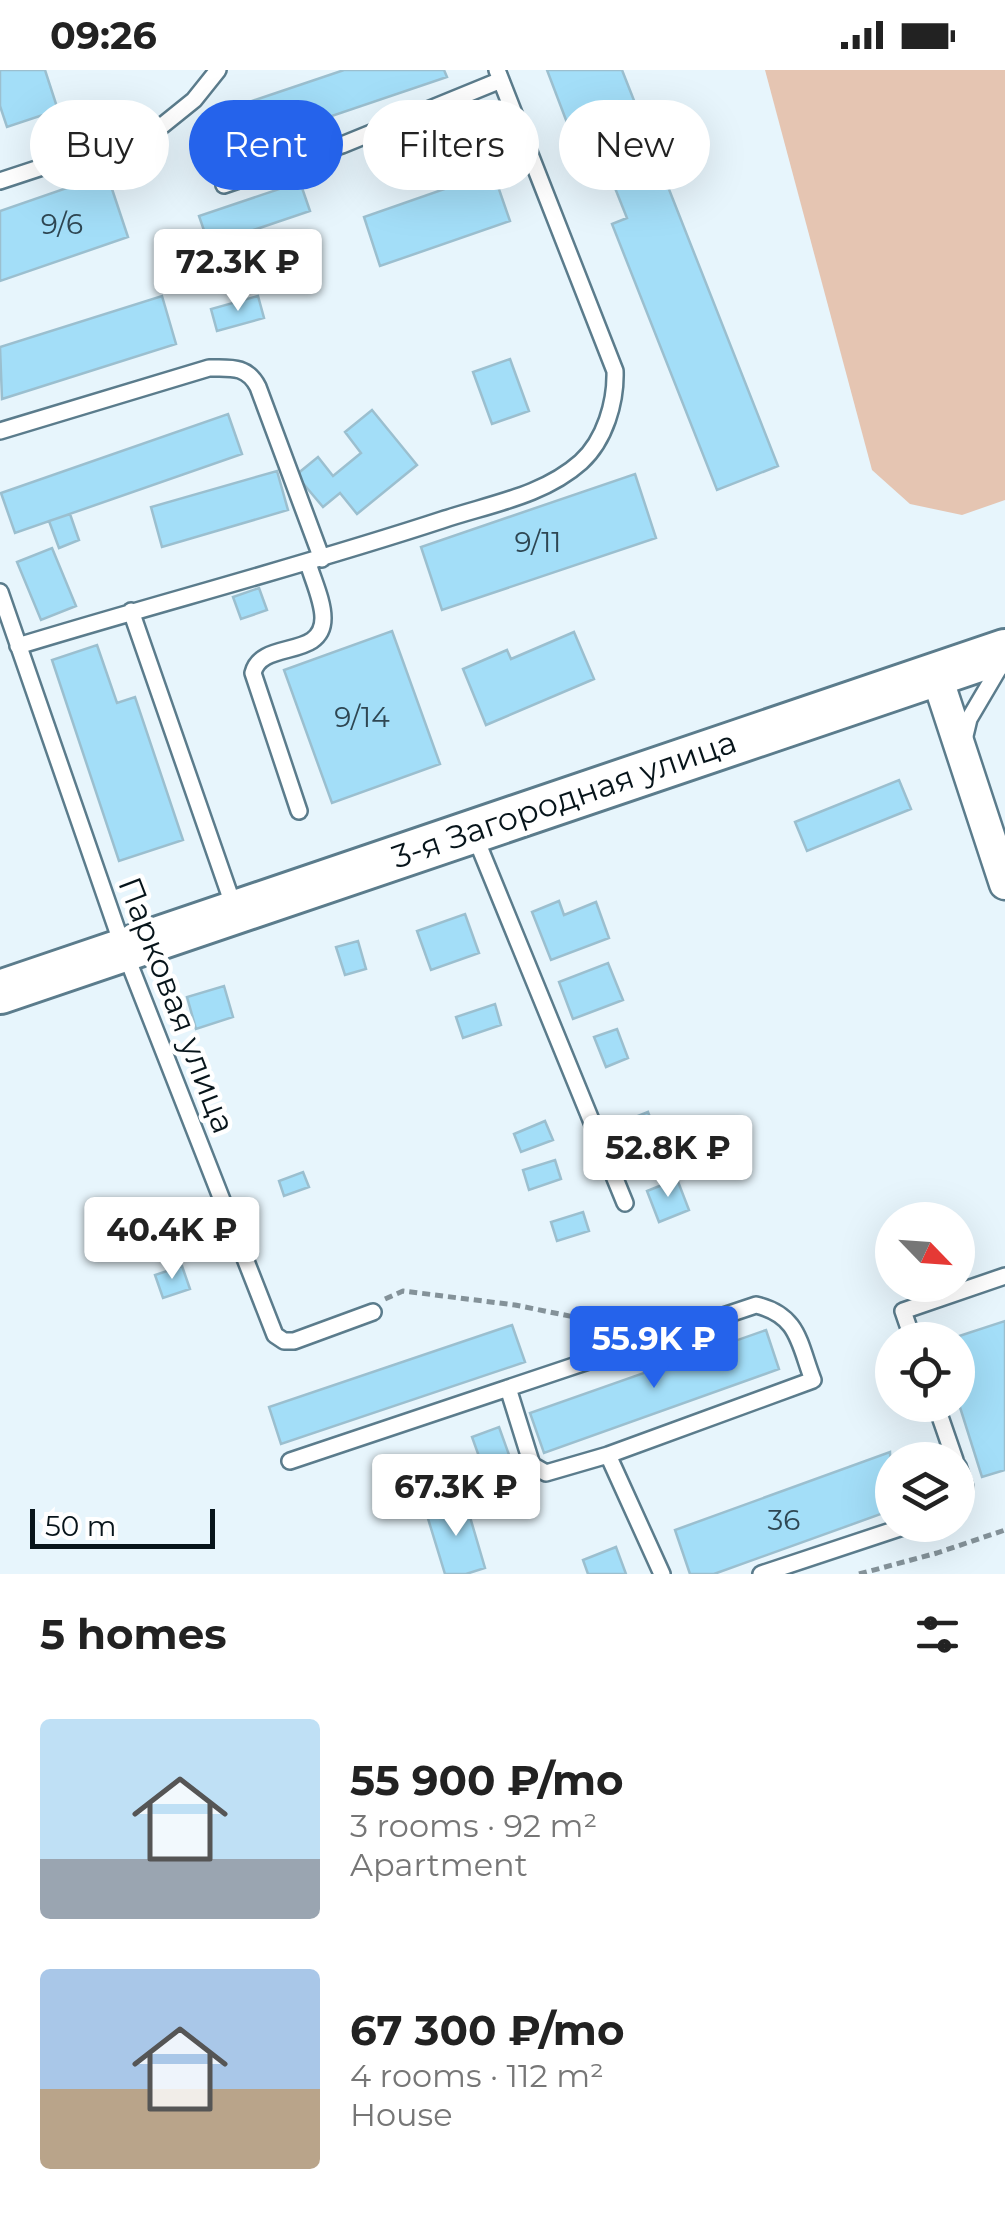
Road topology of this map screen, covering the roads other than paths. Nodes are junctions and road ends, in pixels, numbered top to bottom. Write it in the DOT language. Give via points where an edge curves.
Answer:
graph roads {
  1 [pos="218,70"];
  2 [pos="499,75"];
  3 [pos="343,145"];
  4 [pos="0,181"];
  5 [pos="0,430"];
  6 [pos="315,561"];
  7 [pos="0,592"];
  8 [pos="131,611"];
  9 [pos="18,646"];
  10 [pos="1005,651"];
  11 [pos="1005,660"];
  12 [pos="936,674"];
  13 [pos="961,752"];
  14 [pos="299,811"];
  15 [pos="472,830"];
  16 [pos="1005,884"];
  17 [pos="236,913"];
  18 [pos="124,950"];
  19 [pos="0,992"];
  20 [pos="625,1203"];
  21 [pos="1005,1276"];
  22 [pos="373,1312"];
  23 [pos="907,1322"];
  24 [pos="508,1388"];
  25 [pos="608,1455"];
  26 [pos="290,1460"];
  27 [pos="875,1536"];
  28 [pos="662,1574"];
  29 [pos="761,1574"];
  1 -- 4 [label="lane" via="158,128"];
  2 -- 3 [label="lane"];
  2 -- 6 [label="lane" via="615,372 608,419 584,459 540,490"];
  5 -- 6 [label="lane" via="208,368 240,368 258,387"];
  6 -- 8 [label="lane"];
  6 -- 14 [label="lane" via="321,632 308,644 263,657 253,673"];
  7 -- 9 [label="lane, Парковая улица"];
  8 -- 9 [label="lane"];
  8 -- 17 [label="lane"];
  9 -- 18 [label="lane, Парковая улица"];
  10 -- 12 [label="main road, 3-я Загородная улица"];
  11 -- 13 [label="lane" via="969,719"];
  12 -- 13 [label="street"];
  12 -- 15 [label="main road, 3-я Загородная улица"];
  13 -- 16 [label="street"];
  15 -- 17 [label="main road, 3-я Загородная улица"];
  15 -- 20 [label="lane"];
  17 -- 18 [label="main road, 3-я Загородная улица"];
  18 -- 19 [label="main road, 3-я Загородная улица"];
  18 -- 22 [label="lane, Парковая улица" via="275,1335 294,1341"];
  21 -- 23 [label="lane" via="903,1311"];
  24 -- 25 [label="lane" via="532,1465 546,1473"];
  24 -- 25 [label="lane" via="756,1305 792,1324 813,1380"];
  24 -- 26 [label="lane"];
  25 -- 28 [label="lane"];
  27 -- 29 [label="lane"];
}
